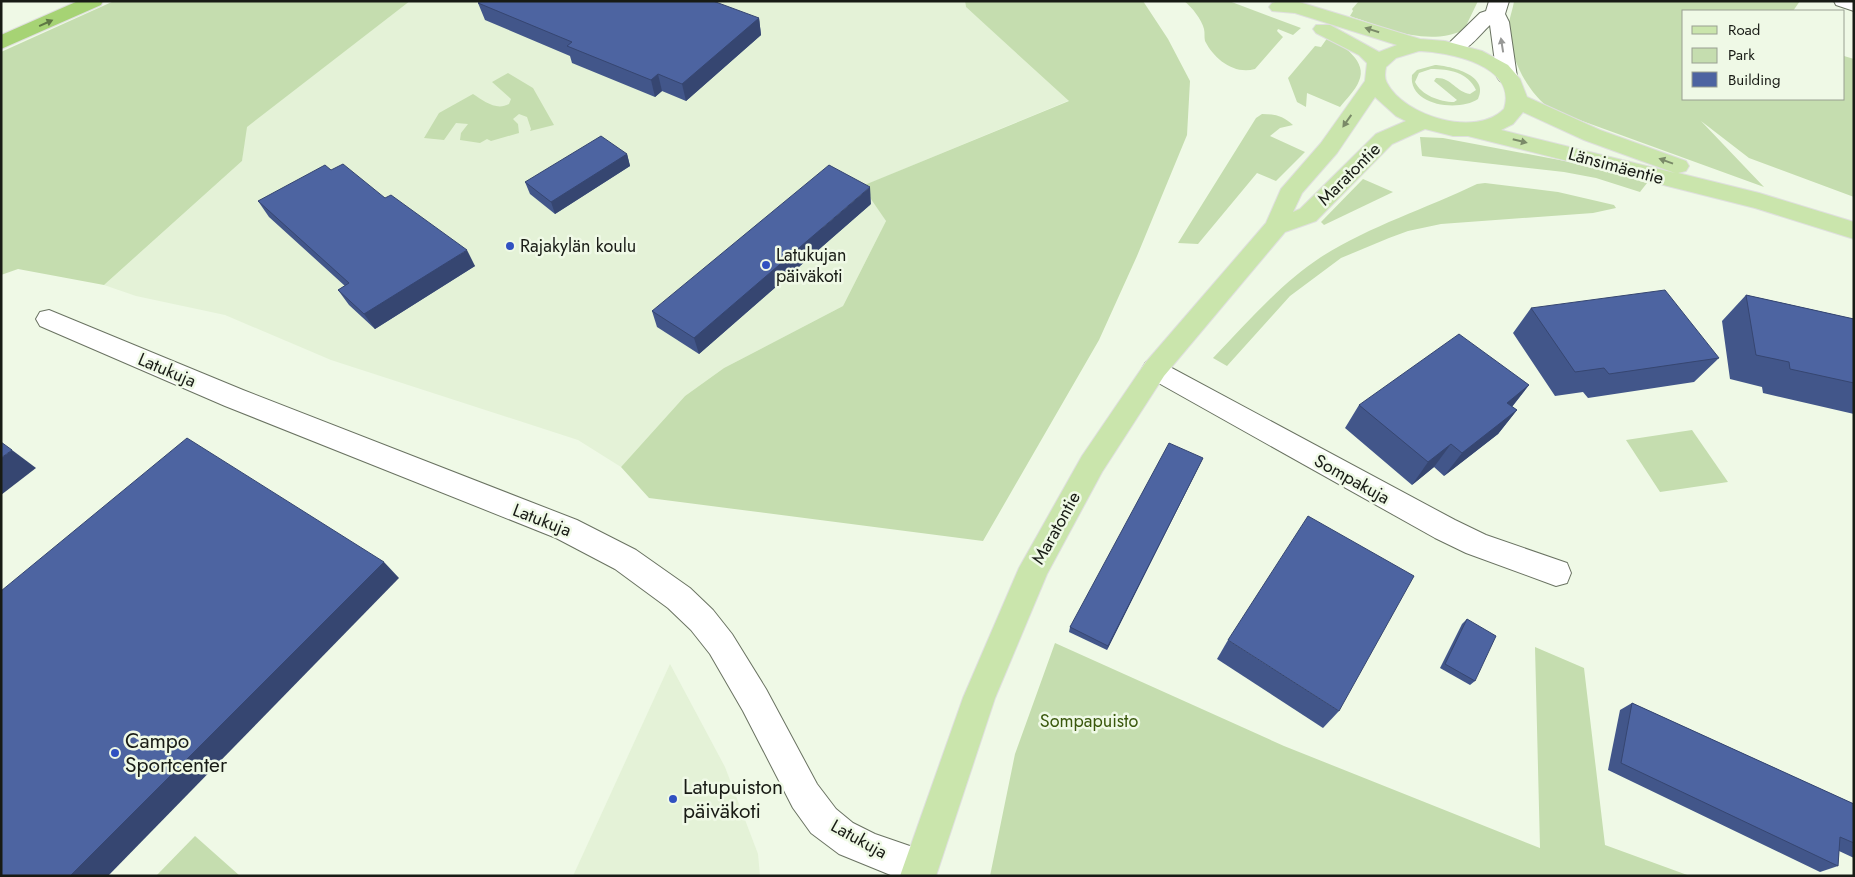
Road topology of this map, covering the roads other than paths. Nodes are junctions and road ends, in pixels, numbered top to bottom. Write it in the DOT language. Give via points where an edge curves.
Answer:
graph roads {
  1 [pos="94,1"];
  2 [pos="1843,1"];
  3 [pos="1272,4"];
  4 [pos="1854,5"];
  5 [pos="1497,8"];
  6 [pos="1,43"];
  7 [pos="1418,45"];
  8 [pos="1454,48"];
  9 [pos="1377,72"];
  10 [pos="1507,77"];
  11 [pos="1517,101"];
  12 [pos="1422,122"];
  13 [pos="1472,130"];
  14 [pos="1759,201"];
  15 [pos="1277,226"];
  16 [pos="1854,231"];
  17 [pos="49,319"];
  18 [pos="1155,369"];
  19 [pos="1556,573"];
  20 [pos="919,871"];
  6 -- 1 [label="highway, one-way"];
  2 -- 4 [label="street"];
  7 -- 3 [label="main road, one-way" via="1296,8"];
  3 -- 9 [label="main road" via="1366,51"];
  5 -- 8 [label="street"];
  10 -- 5 [label="street, one-way"];
  7 -- 8 [label="main road"];
  7 -- 9 [label="main road" via="1395,50"];
  8 -- 10 [label="main road" via="1484,60"];
  9 -- 12 [label="main road" via="1382,95 1396,108"];
  9 -- 15 [label="main road, Maratontie, one-way" via="1322,157 1288,194"];
  10 -- 11 [label="main road" via="1515,89"];
  11 -- 13 [label="main road" via="1514,112 1504,120 1490,127"];
  14 -- 11 [label="main road, Länsimäentie, one-way" via="1672,163 1592,136"];
  12 -- 13 [label="main road"];
  12 -- 15 [label="main road, Maratontie" via="1384,139 1308,215"];
  13 -- 14 [label="main road, Länsimäentie, one-way"];
  14 -- 16 [label="main road, Länsimäentie"];
  15 -- 18 [label="main road, Maratontie"];
  17 -- 20 [label="street, Latukuja" via="234,398 545,519 598,544 640,570 682,599 720,642 810,804 830,828"];
  18 -- 19 [label="street, Sompakuja" via="1445,529 1476,544"];
  18 -- 20 [label="main road, Maratontie" via="1092,464 1034,568 979,698"];
}
